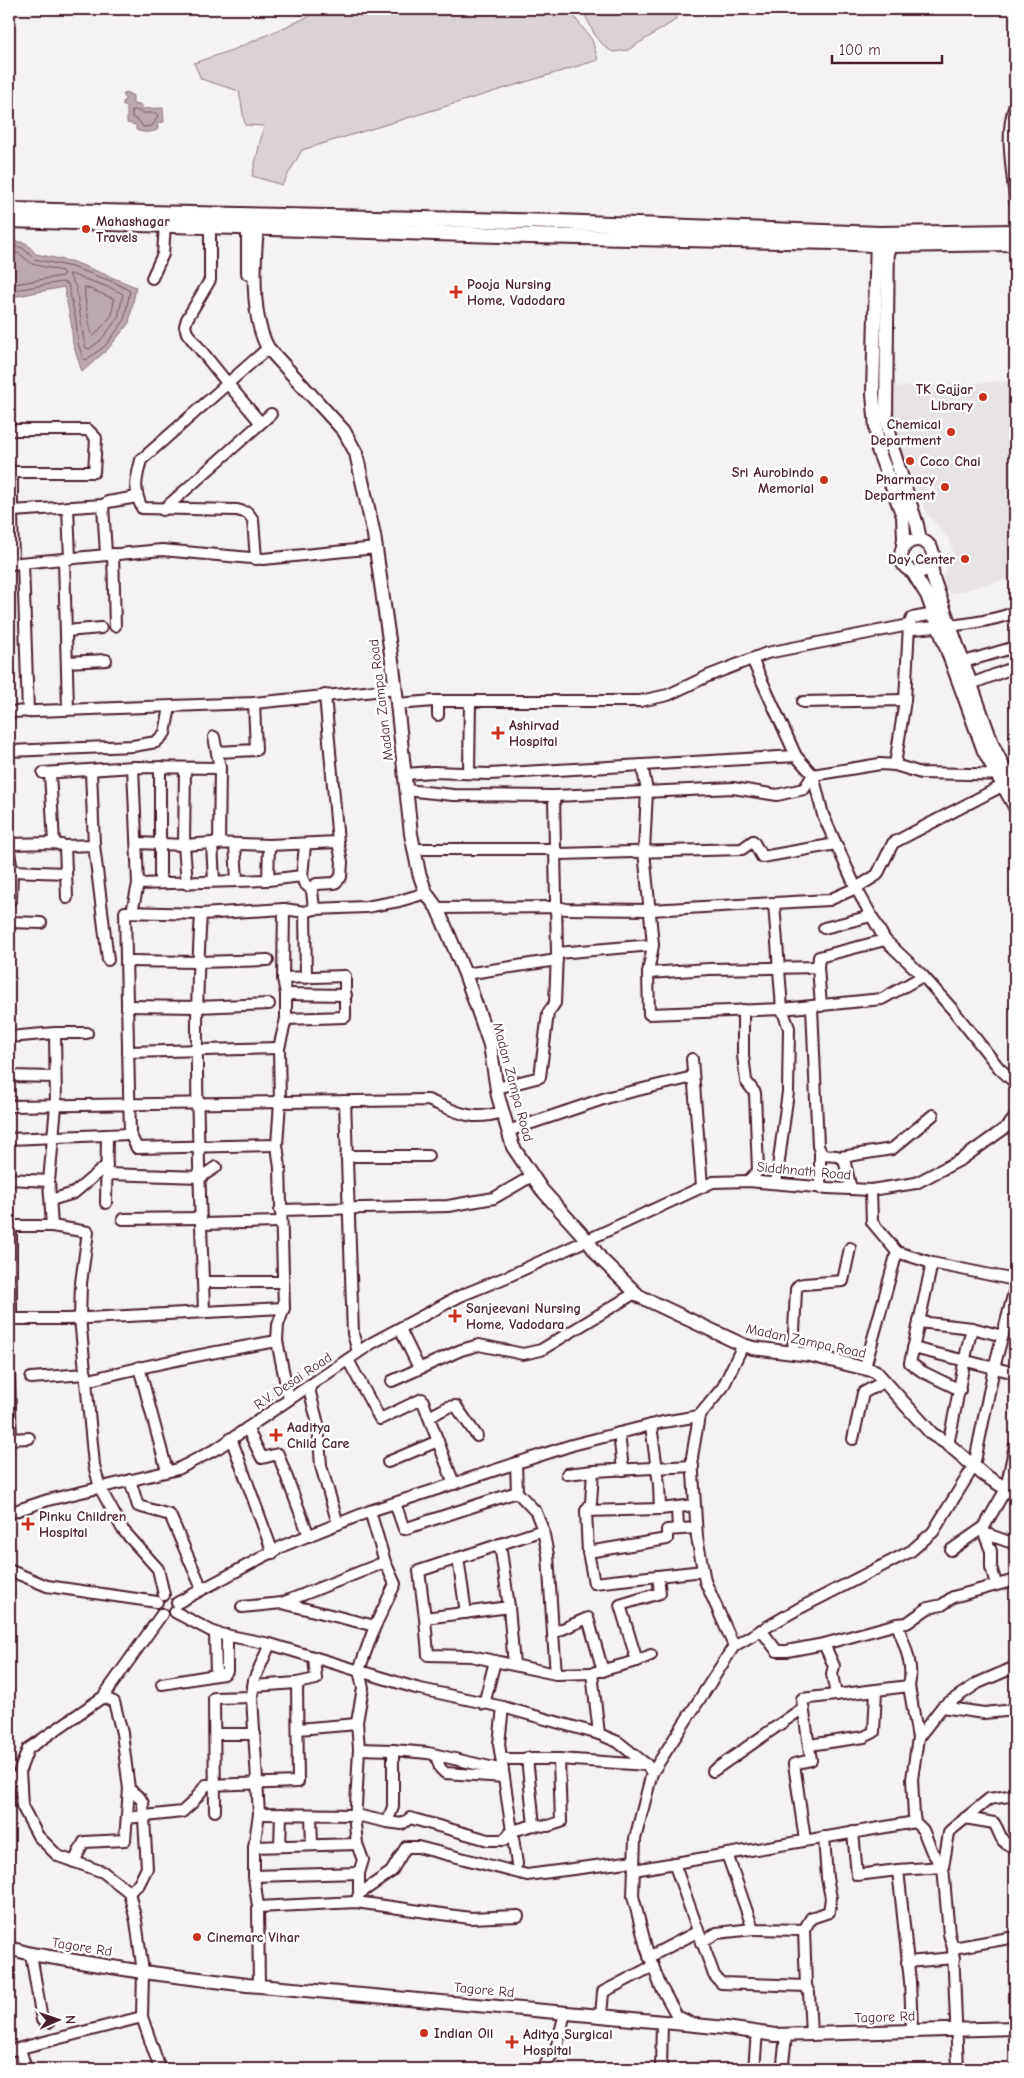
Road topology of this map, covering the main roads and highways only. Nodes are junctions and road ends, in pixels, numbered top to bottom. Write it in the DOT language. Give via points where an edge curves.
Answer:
graph roads {
  1 [pos="9,210"];
  2 [pos="9,220"];
  3 [pos="253,222"];
  4 [pos="1015,232"];
  5 [pos="883,240"];
  6 [pos="1015,243"];
  7 [pos="920,540"];
  8 [pos="902,553"];
  9 [pos="931,562"];
  10 [pos="912,571"];
  11 [pos="942,620"];
  12 [pos="1005,777"];
  13 [pos="1015,790"];
  14 [pos="1015,807"];
  15 [pos="1011,1491"];
  16 [pos="9,1948"];
  17 [pos="1015,2028"];
  1 -- 3 [label="highway"];
  2 -- 3 [label="highway" via="210,225"];
  3 -- 5 [label="highway" via="530,236 837,242"];
  3 -- 15 [label="main road, Madan Zampa Road" via="258,316 266,350 344,431 356,453 376,548 419,873 466,974 490,1046 502,1112 513,1147 542,1190 584,1241 635,1293 743,1345 793,1352 875,1371 932,1434 984,1475"];
  4 -- 5 [label="highway"];
  5 -- 6 [label="highway"];
  5 -- 7 [label="main road" via="886,416"];
  5 -- 8 [label="main road" via="873,394 878,450 903,516"];
  7 -- 8 [label="main road" via="906,544"];
  7 -- 9 [label="main road" via="931,548"];
  8 -- 10 [label="main road" via="905,566"];
  9 -- 10 [label="main road" via="921,571"];
  9 -- 11 [label="main road"];
  10 -- 11 [label="main road"];
  11 -- 12 [label="main road" via="964,662"];
  11 -- 12 [label="main road" via="984,751"];
  12 -- 13 [label="main road"];
  12 -- 14 [label="main road"];
  16 -- 17 [label="main road, Tagore Rd" via="143,1972 259,1986 786,2036"];
}
